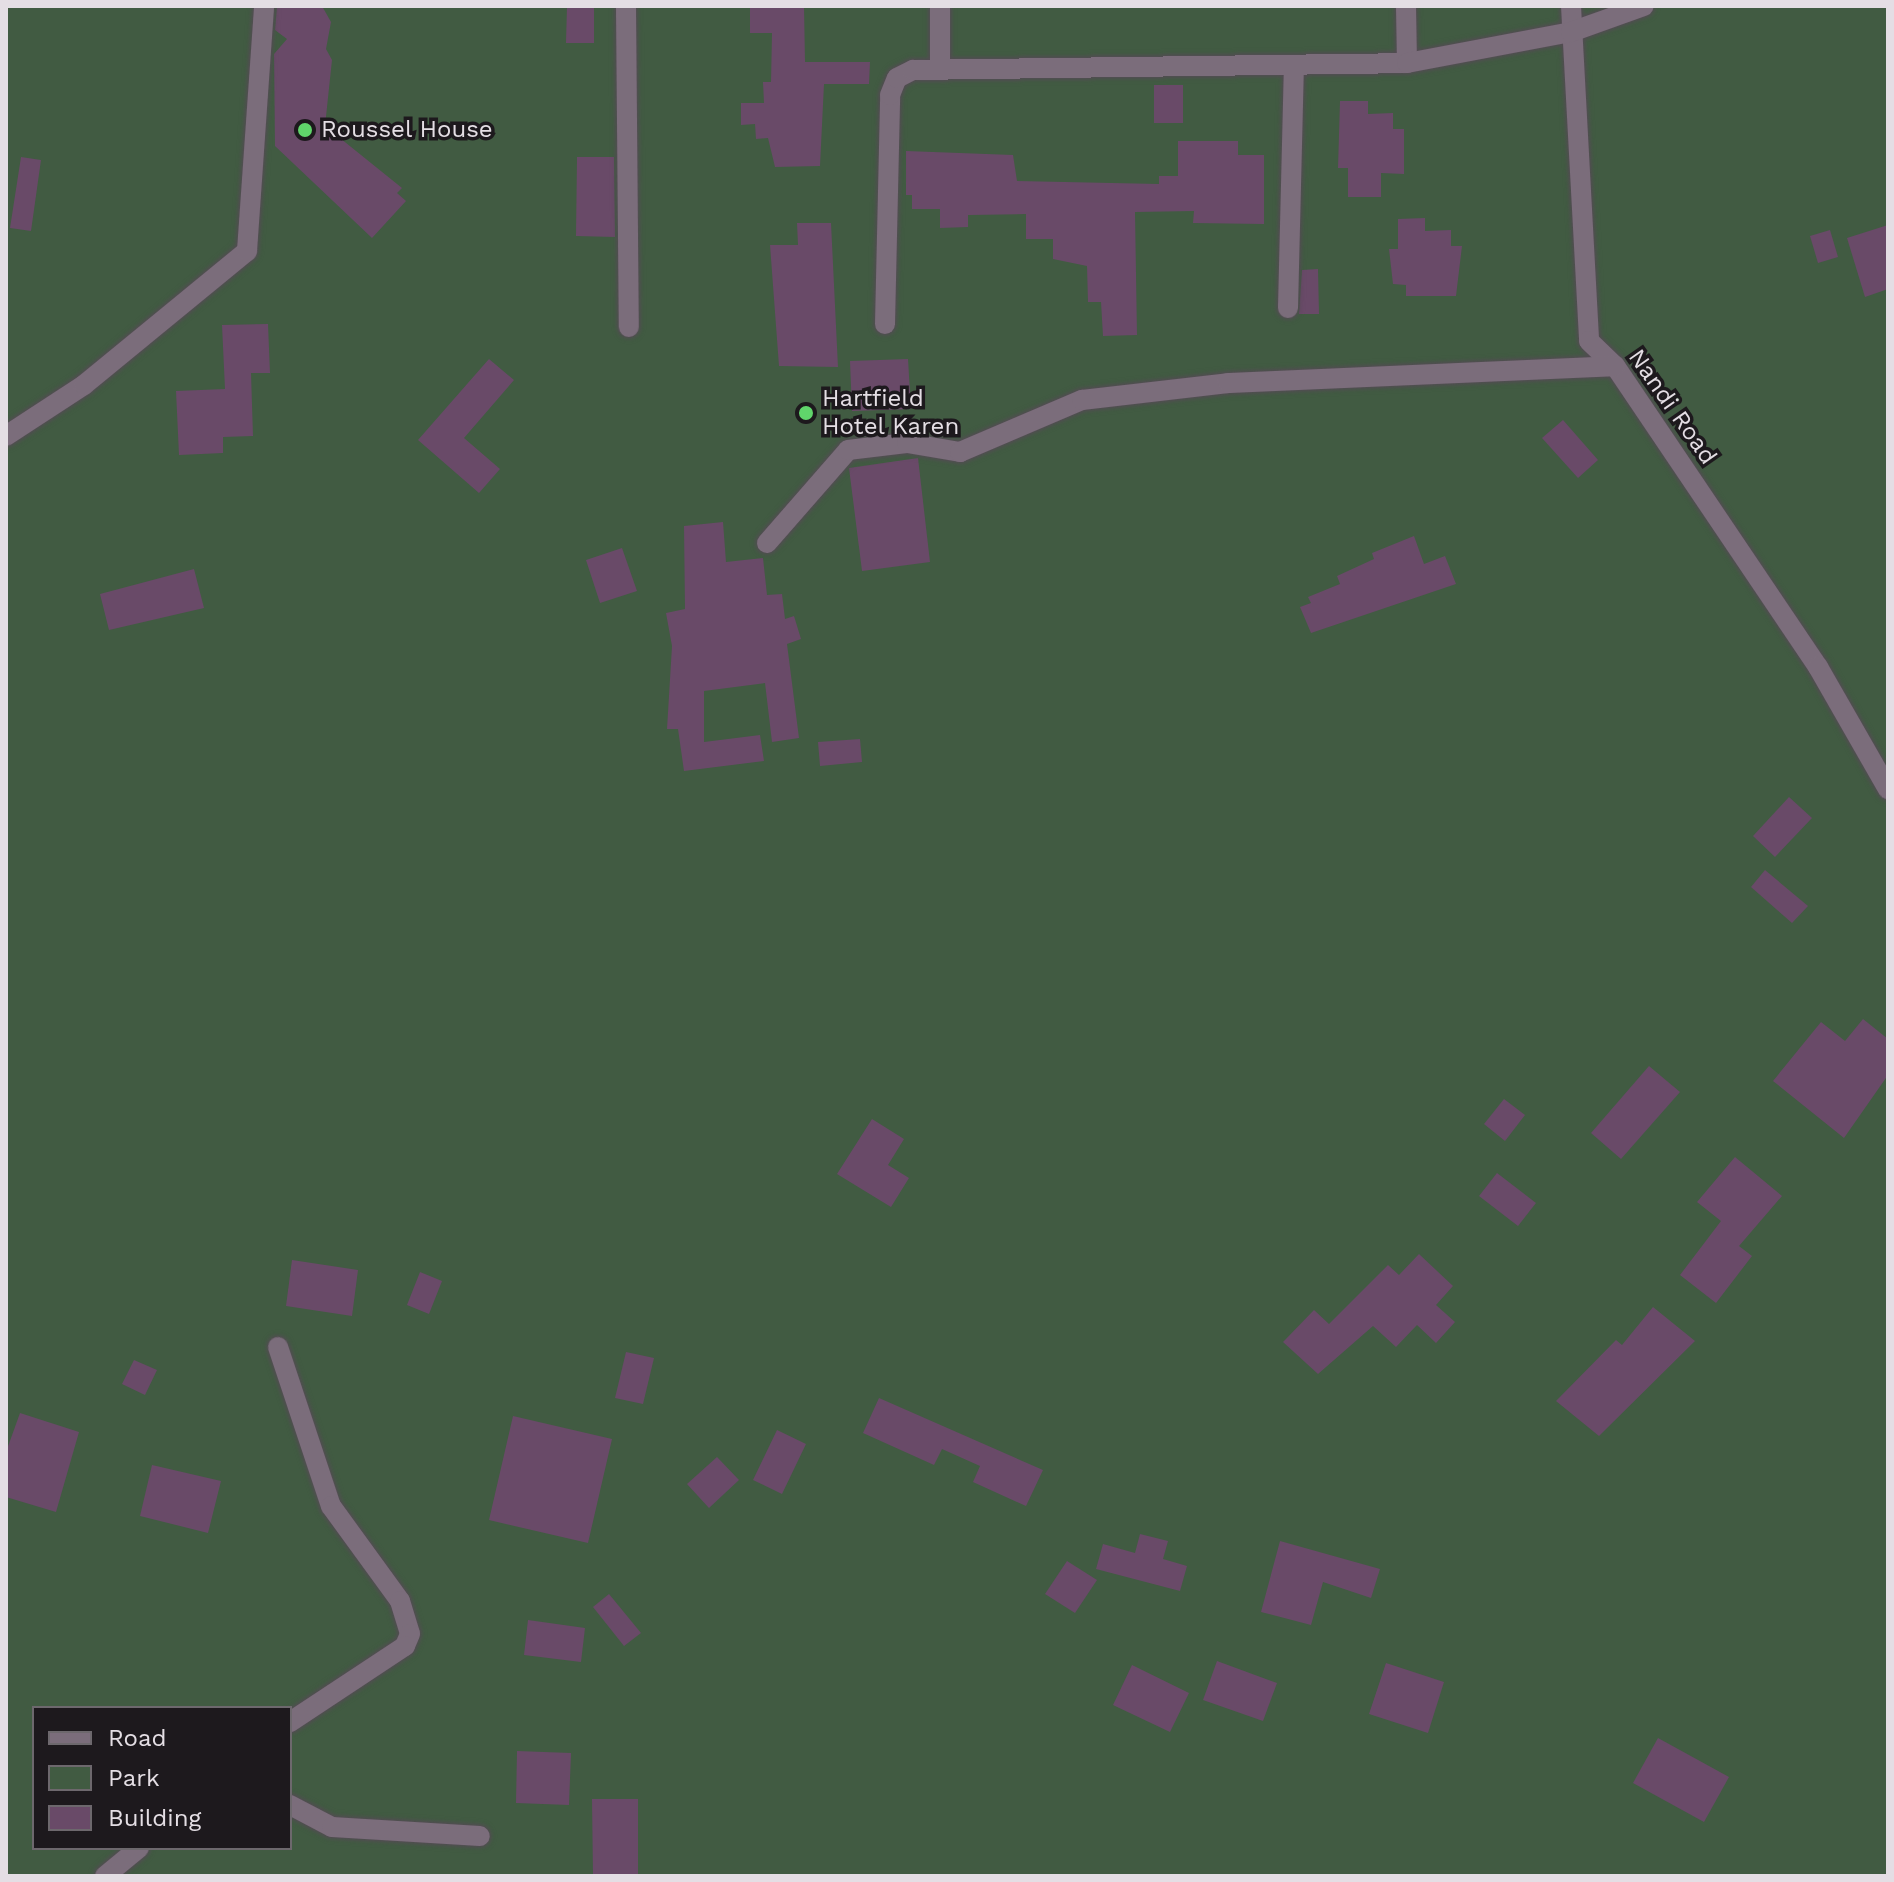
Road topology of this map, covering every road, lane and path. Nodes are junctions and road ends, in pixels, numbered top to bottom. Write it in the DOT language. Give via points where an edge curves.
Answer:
graph roads {
  1 [pos="264,6"];
  2 [pos="626,6"];
  3 [pos="940,6"];
  4 [pos="1406,6"];
  5 [pos="1571,6"];
  6 [pos="1644,6"];
  7 [pos="1571,32"];
  8 [pos="1407,63"];
  9 [pos="1294,66"];
  10 [pos="940,69"];
  11 [pos="1288,308"];
  12 [pos="885,324"];
  13 [pos="629,327"];
  14 [pos="1615,366"];
  15 [pos="6,436"];
  16 [pos="767,543"];
  17 [pos="1887,782"];
  18 [pos="278,1347"];
  19 [pos="292,1721"];
  20 [pos="292,1806"];
  21 [pos="480,1836"];
  22 [pos="137,1850"];
  23 [pos="105,1876"];
  1 -- 15 [label="street" via="247,251 84,385"];
  2 -- 13 [label="street"];
  3 -- 10 [label="street"];
  4 -- 8 [label="street"];
  5 -- 7 [label="street, Nandi Road"];
  6 -- 7 [label="street"];
  7 -- 8 [label="street"];
  7 -- 14 [label="street, Nandi Road" via="1589,341"];
  8 -- 9 [label="street"];
  9 -- 10 [label="street"];
  9 -- 11 [label="street"];
  10 -- 12 [label="street" via="897,78 890,95"];
  14 -- 16 [label="street" via="1228,383 1082,400 960,452 907,443 848,450"];
  14 -- 17 [label="street, Nandi Road" via="1818,667"];
  18 -- 19 [label="street" via="331,1506 400,1601 410,1634 405,1646"];
  20 -- 21 [label="street" via="332,1827"];
  22 -- 23 [label="street"];
}
